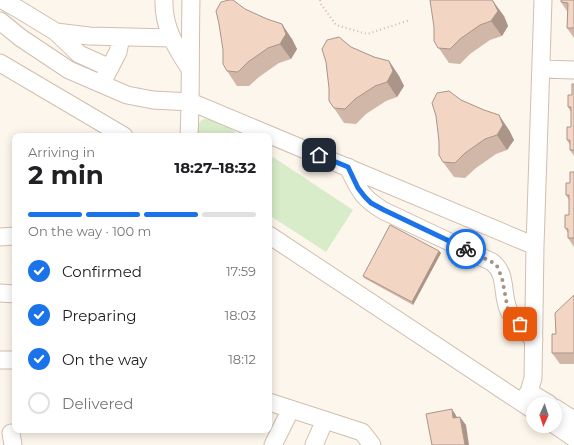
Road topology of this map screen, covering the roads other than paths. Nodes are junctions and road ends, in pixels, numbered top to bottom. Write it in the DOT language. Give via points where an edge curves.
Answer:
graph roads {
  1 [pos="2,0"];
  2 [pos="164,0"];
  3 [pos="192,0"];
  4 [pos="543,0"];
  5 [pos="0,21"];
  6 [pos="56,32"];
  7 [pos="120,37"];
  8 [pos="171,38"];
  9 [pos="0,63"];
  10 [pos="110,68"];
  11 [pos="542,69"];
  12 [pos="190,70"];
  13 [pos="574,70"];
  14 [pos="102,84"];
  15 [pos="191,102"];
  16 [pos="119,133"];
  17 [pos="189,133"];
  18 [pos="259,133"];
  19 [pos="272,138"];
  20 [pos="348,167"];
  21 [pos="12,236"];
  22 [pos="0,237"];
  23 [pos="272,237"];
  24 [pos="535,246"];
  25 [pos="0,293"];
  26 [pos="12,294"];
  27 [pos="534,340"];
  28 [pos="0,360"];
  29 [pos="12,360"];
  30 [pos="529,397"];
  31 [pos="526,400"];
  32 [pos="272,403"];
  33 [pos="291,408"];
  34 [pos="562,412"];
  35 [pos="325,420"];
  36 [pos="574,420"];
  37 [pos="562,430"];
  38 [pos="574,438"];
  39 [pos="273,445"];
  40 [pos="314,445"];
  41 [pos="372,445"];
  1 -- 6 [label="street"];
  2 -- 8 [label="street" via="166,22"];
  3 -- 12 [label="street"];
  4 -- 11 [label="street"];
  5 -- 14 [label="street" via="70,70"];
  6 -- 7 [label="street"];
  6 -- 10 [label="street" via="79,54"];
  7 -- 8 [label="street"];
  7 -- 10 [label="street" via="118,52"];
  8 -- 12 [label="street"];
  9 -- 16 [label="street"];
  10 -- 14 [label="street"];
  11 -- 13 [label="street"];
  11 -- 24 [label="street"];
  12 -- 15 [label="street"];
  14 -- 15 [label="street" via="127,95 153,100"];
  15 -- 17 [label="street"];
  15 -- 18 [label="street"];
  19 -- 20 [label="street"];
  20 -- 24 [label="street"];
  20 -- 27 [label="street" via="358,188 371,203 497,266 508,310"];
  21 -- 22 [label="street"];
  23 -- 31 [label="street"];
  24 -- 27 [label="street"];
  25 -- 26 [label="street"];
  27 -- 30 [label="street" via="533,378"];
  28 -- 29 [label="street"];
  32 -- 33 [label="street"];
  33 -- 35 [label="street"];
  33 -- 39 [label="street"];
  34 -- 36 [label="street"];
  35 -- 40 [label="street"];
  35 -- 41 [label="street" via="362,432"];
  37 -- 38 [label="street"];
}
